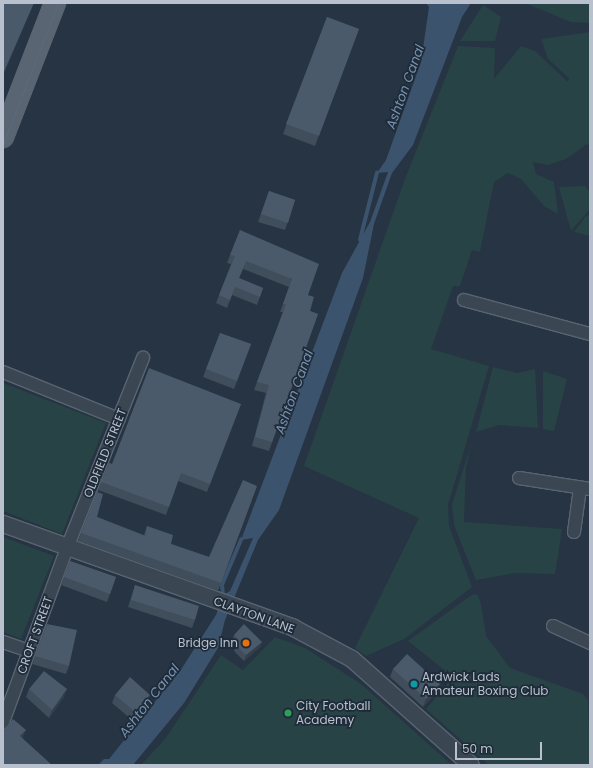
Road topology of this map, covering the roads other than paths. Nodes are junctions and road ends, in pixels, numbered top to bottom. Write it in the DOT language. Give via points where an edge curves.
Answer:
graph roads {
  1 [pos="55,3"];
  2 [pos="7,114"];
  3 [pos="3,137"];
  4 [pos="464,300"];
  5 [pos="590,334"];
  6 [pos="143,358"];
  7 [pos="3,372"];
  8 [pos="119,418"];
  9 [pos="519,478"];
  10 [pos="585,488"];
  11 [pos="3,524"];
  12 [pos="574,532"];
  13 [pos="67,548"];
  14 [pos="553,626"];
  15 [pos="3,642"];
  16 [pos="590,643"];
  17 [pos="29,651"];
  18 [pos="3,722"];
  19 [pos="471,765"];
  1 -- 2 [label="main road"];
  2 -- 3 [label="main road"];
  4 -- 5 [label="street"];
  6 -- 8 [label="street, OLDFIELD STREET"];
  7 -- 8 [label="street"];
  8 -- 13 [label="street, OLDFIELD STREET"];
  9 -- 10 [label="street"];
  10 -- 12 [label="street"];
  11 -- 13 [label="street, CLAYTON LANE"];
  13 -- 17 [label="street, CROFT STREET"];
  13 -- 19 [label="street, CLAYTON LANE" via="292,627 352,660"];
  14 -- 16 [label="street"];
  15 -- 17 [label="street"];
  17 -- 18 [label="street, CROFT STREET"];
}
